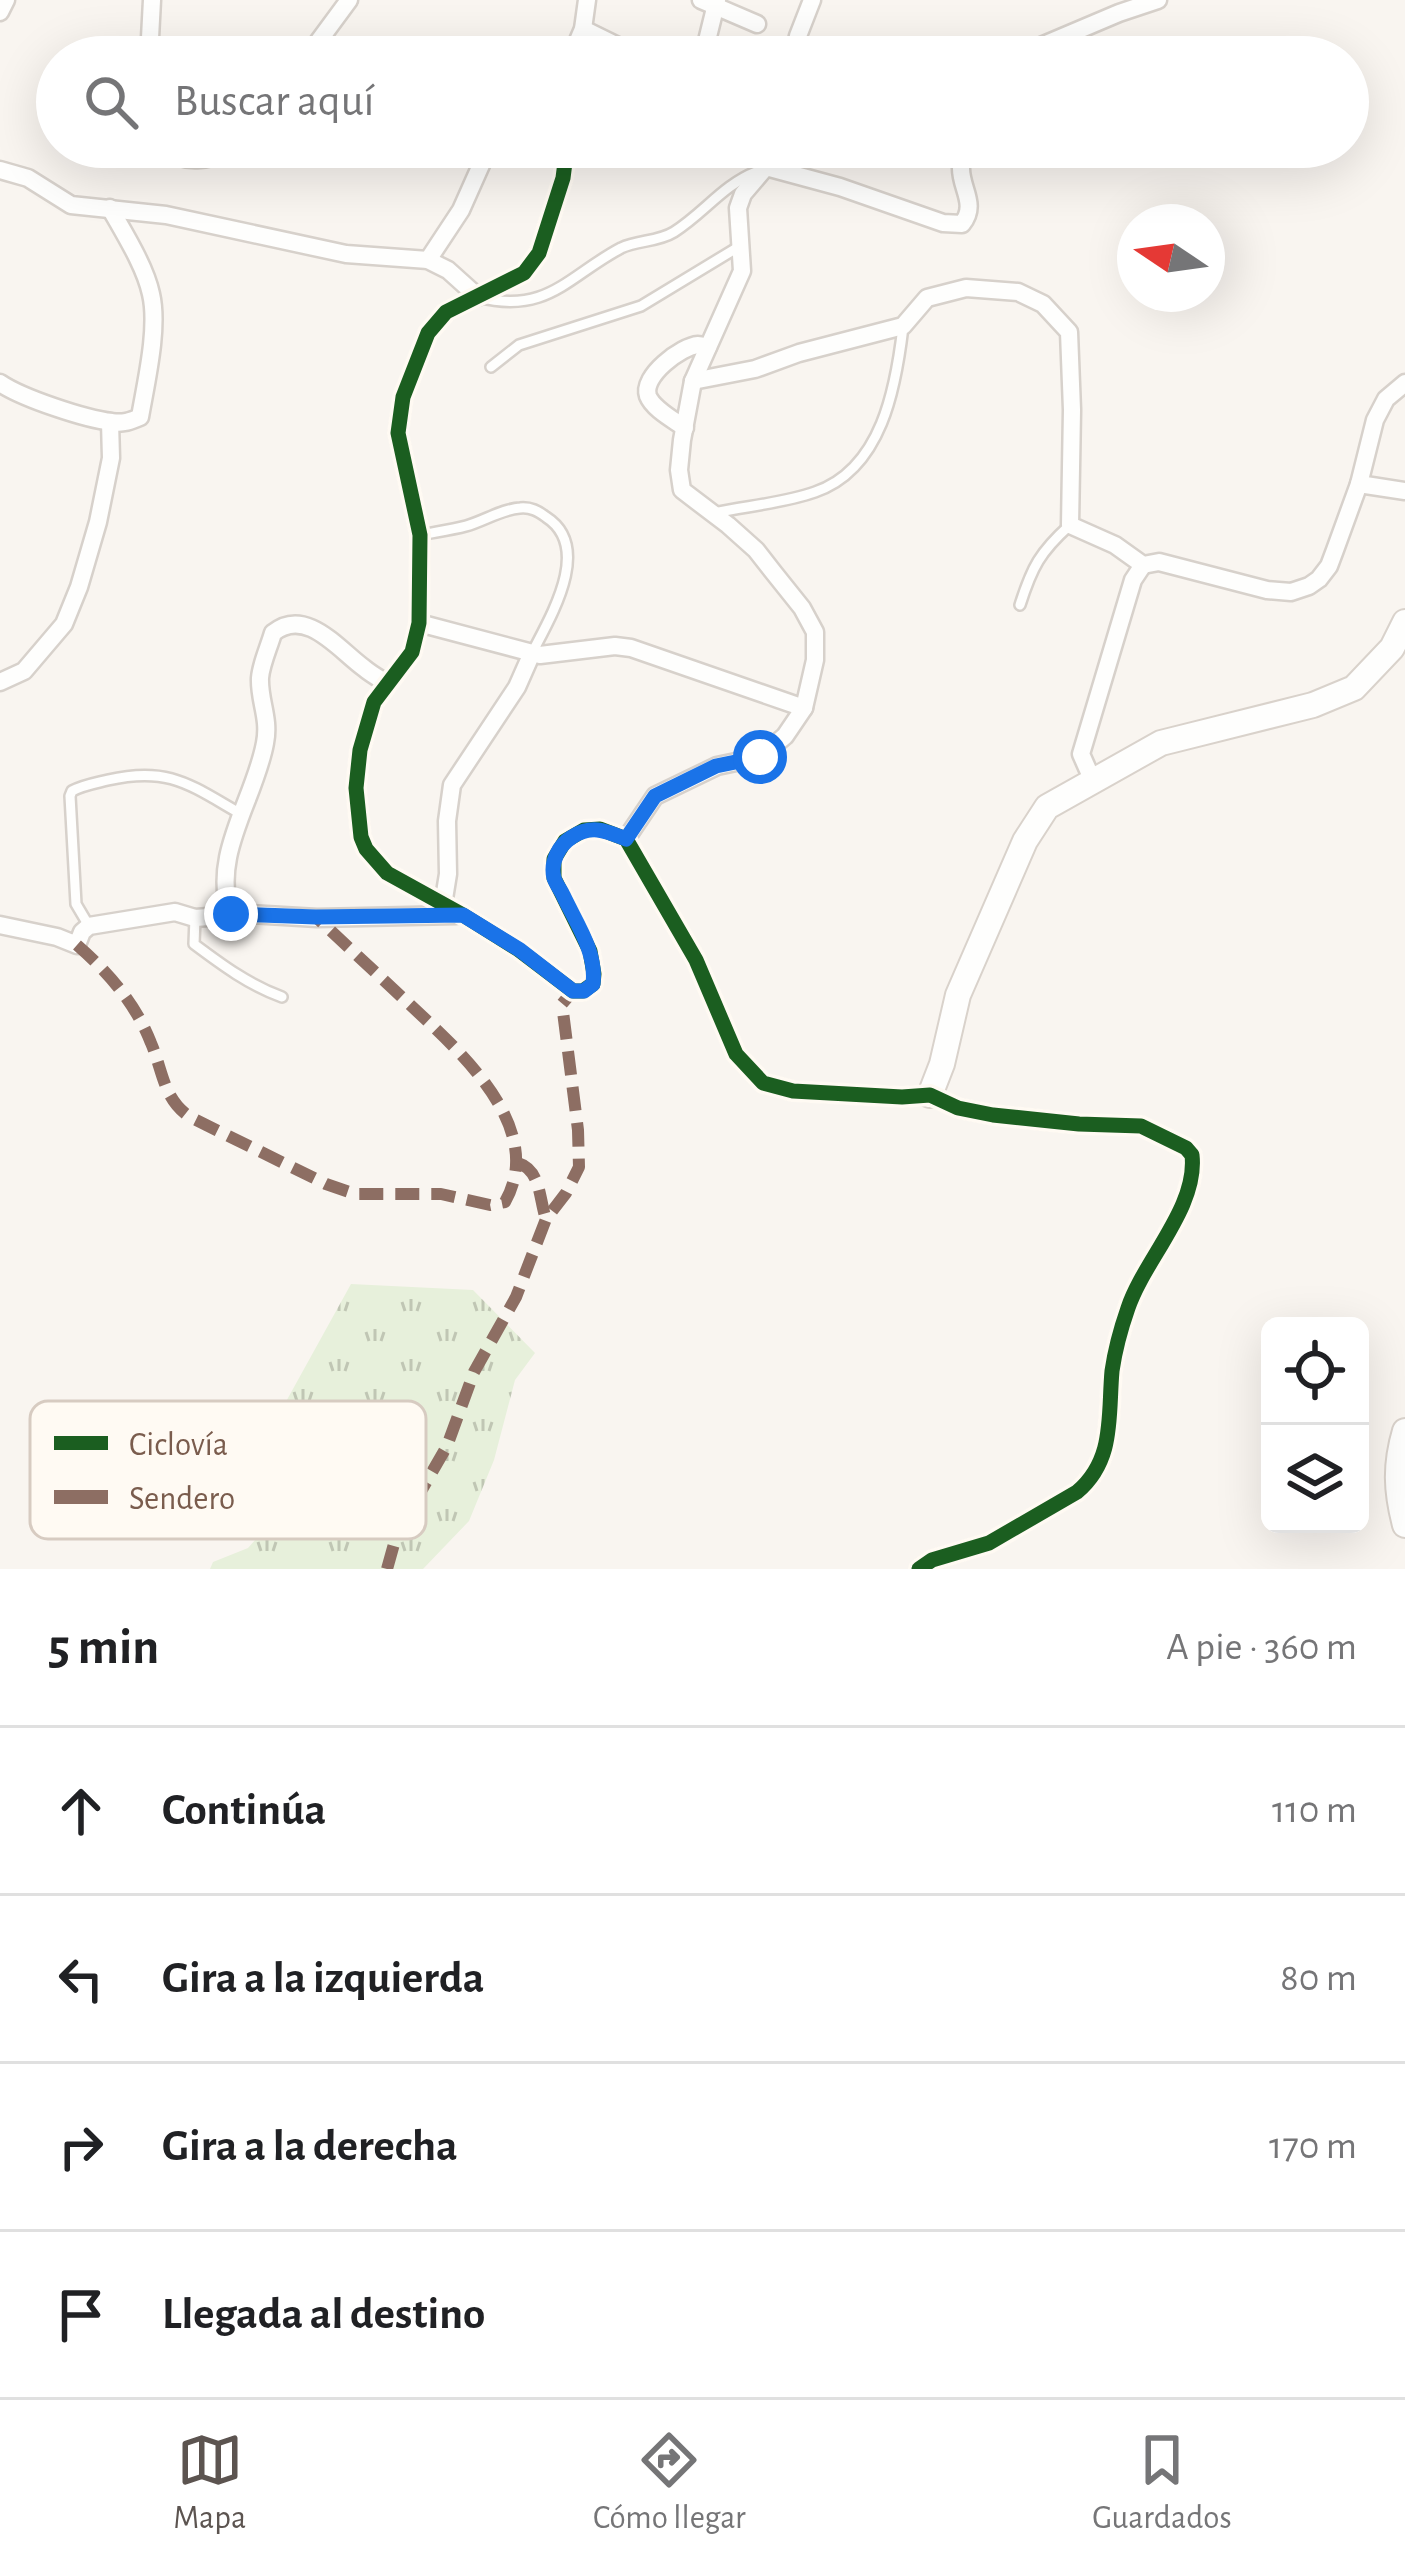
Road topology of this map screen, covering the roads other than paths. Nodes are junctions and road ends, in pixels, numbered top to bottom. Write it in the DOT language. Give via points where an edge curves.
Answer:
graph roads {
  1 [pos="6,0"];
  2 [pos="152,0"];
  3 [pos="350,0"];
  4 [pos="586,0"];
  5 [pos="812,0"];
  6 [pos="1158,0"];
  7 [pos="710,2"];
  8 [pos="0,12"];
  9 [pos="757,24"];
  10 [pos="583,29"];
  11 [pos="150,36"];
  12 [pos="323,36"];
  13 [pos="580,36"];
  14 [pos="597,36"];
  15 [pos="706,36"];
  16 [pos="797,36"];
  17 [pos="1065,36"];
  18 [pos="480,168"];
  19 [pos="564,168"];
  20 [pos="762,168"];
  21 [pos="764,168"];
  22 [pos="773,168"];
  23 [pos="960,168"];
  24 [pos="0,170"];
  25 [pos="110,208"];
  26 [pos="740,246"];
  27 [pos="428,260"];
  28 [pos="478,297"];
  29 [pos="903,326"];
  30 [pos="708,347"];
  31 [pos="490,367"];
  32 [pos="693,381"];
  33 [pos="0,383"];
  34 [pos="1405,383"];
  35 [pos="110,422"];
  36 [pos="685,428"];
  37 [pos="1358,484"];
  38 [pos="1405,490"];
  39 [pos="714,513"];
  40 [pos="1070,525"];
  41 [pos="420,535"];
  42 [pos="1142,565"];
  43 [pos="1021,605"];
  44 [pos="1405,622"];
  45 [pos="419,623"];
  46 [pos="532,653"];
  47 [pos="0,682"];
  48 [pos="388,684"];
  49 [pos="804,708"];
  50 [pos="1093,779"];
  51 [pos="241,814"];
  52 [pos="626,839"];
  53 [pos="443,904"];
  54 [pos="231,914"];
  55 [pos="463,915"];
  56 [pos="195,918"];
  57 [pos="0,925"];
  58 [pos="89,926"];
  59 [pos="282,997"];
  60 [pos="930,1095"];
  61 [pos="1405,1431"];
  62 [pos="1405,1526"];
  63 [pos="919,1569"];
  1 -- 8 [label="street"];
  2 -- 11 [label="street"];
  3 -- 12 [label="street"];
  4 -- 10 [label="street"];
  5 -- 16 [label="street"];
  6 -- 17 [label="street"];
  7 -- 9 [label="street"];
  7 -- 15 [label="street"];
  10 -- 13 [label="street"];
  10 -- 14 [label="street"];
  18 -- 27 [label="street"];
  19 -- 28 [label="street" via="539,253 524,273"];
  20 -- 28 [label="lane" via="670,235 624,246 558,291 503,304"];
  21 -- 26 [label="street" via="738,208"];
  22 -- 23 [label="street" via="962,224 970,202"];
  24 -- 25 [label="street" via="71,205"];
  25 -- 27 [label="street" via="346,254"];
  25 -- 35 [label="street" via="151,295 152,348 140,417"];
  26 -- 30 [label="street" via="742,271"];
  26 -- 31 [label="lane" via="641,305 519,346"];
  27 -- 28 [label="street"];
  28 -- 41 [label="street" via="446,312 428,333 403,398 398,433"];
  29 -- 32 [label="street"];
  29 -- 39 [label="lane" via="886,418 850,471 818,491"];
  29 -- 40 [label="street" via="927,298 996,288 1042,304 1069,332"];
  30 -- 32 [label="street"];
  30 -- 36 [label="street" via="694,345 649,382 648,396"];
  32 -- 36 [label="street"];
  33 -- 35 [label="street"];
  34 -- 37 [label="street" via="1386,399"];
  35 -- 47 [label="street" via="98,522 64,624 24,671"];
  36 -- 39 [label="street" via="682,490"];
  37 -- 38 [label="street"];
  37 -- 42 [label="street" via="1329,566 1309,586 1267,590 1159,562"];
  39 -- 49 [label="street" via="756,550 815,632"];
  40 -- 42 [label="street"];
  40 -- 43 [label="lane" via="1044,548"];
  41 -- 45 [label="street"];
  41 -- 46 [label="lane" via="517,508 557,524 568,543 566,570"];
  42 -- 50 [label="street" via="1081,754"];
  44 -- 50 [label="street" via="1354,688 1161,743"];
  45 -- 46 [label="street"];
  45 -- 48 [label="street" via="412,652"];
  46 -- 49 [label="street" via="631,648"];
  46 -- 53 [label="street" via="452,785"];
  48 -- 51 [label="street" via="306,626 273,633 260,679 264,749"];
  48 -- 53 [label="street" via="359,750 361,836 387,873"];
  49 -- 52 [label="street" via="760,757 716,766 655,796"];
  50 -- 60 [label="street" via="1046,807 1025,841 958,995"];
  51 -- 54 [label="street" via="226,874"];
  51 -- 58 [label="lane" via="169,777 139,773 72,791 76,904"];
  52 -- 55 [label="street" via="584,830 554,859 554,878 590,951 593,984 584,991"];
  52 -- 60 [label="street" via="696,960 736,1054 763,1083"];
  53 -- 55 [label="street"];
  54 -- 55 [label="street"];
  54 -- 56 [label="street"];
  56 -- 58 [label="street" via="175,912"];
  56 -- 59 [label="lane" via="194,944"];
  57 -- 58 [label="street" via="76,945"];
  60 -- 63 [label="street" via="993,1114 1141,1126 1186,1148 1193,1165 1179,1211 1129,1304 1113,1365 1109,1437 1090,1481 989,1543"];
  61 -- 62 [label="street" via="1396,1476"];
}
